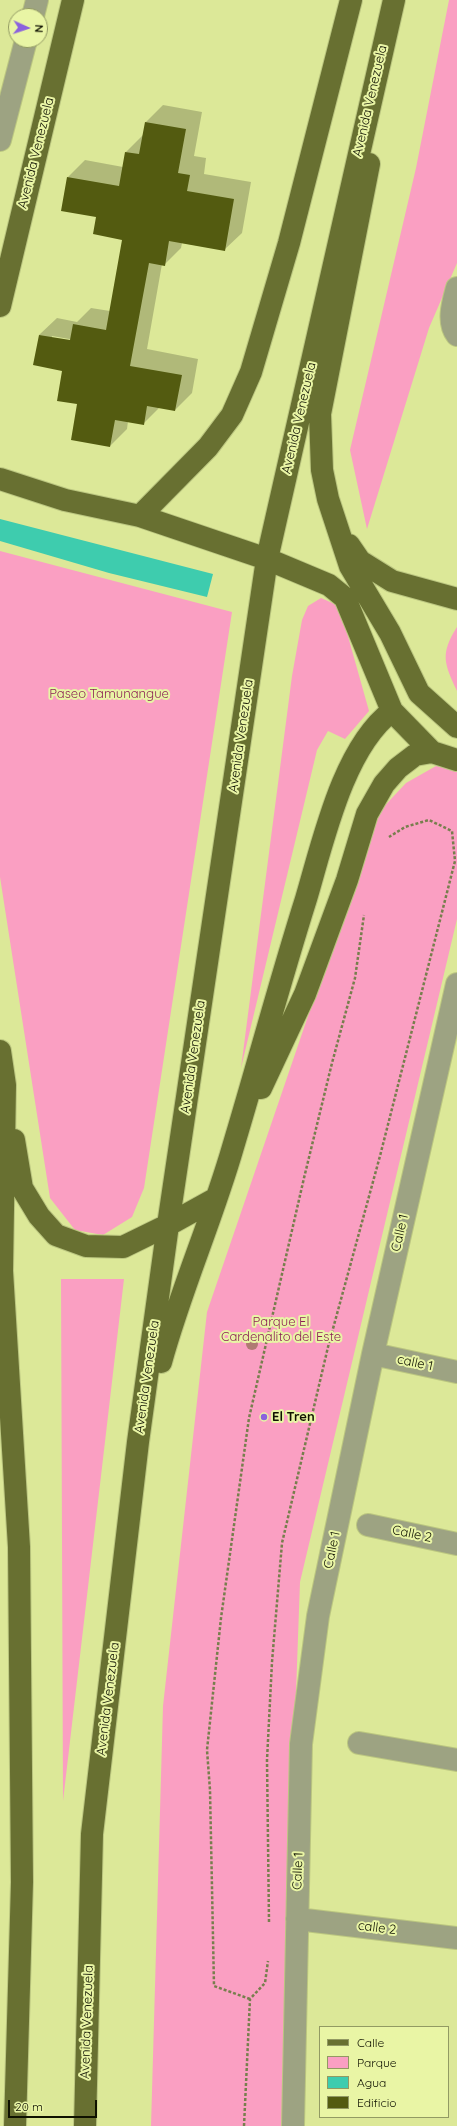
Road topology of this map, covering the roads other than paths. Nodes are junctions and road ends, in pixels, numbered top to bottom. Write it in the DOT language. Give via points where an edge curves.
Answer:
graph roads {
  1 [pos="73,0"];
  2 [pos="351,0"];
  3 [pos="394,0"];
  4 [pos="385,34"];
  5 [pos="24,48"];
  6 [pos="0,140"];
  7 [pos="457,288"];
  8 [pos="0,306"];
  9 [pos="457,335"];
  10 [pos="0,479"];
  11 [pos="140,516"];
  12 [pos="339,528"];
  13 [pos="267,559"];
  14 [pos="457,599"];
  15 [pos="392,711"];
  16 [pos="457,727"];
  17 [pos="432,752"];
  18 [pos="457,760"];
  19 [pos="457,984"];
  20 [pos="0,1051"];
  21 [pos="5,1085"];
  22 [pos="233,1149"];
  23 [pos="215,1199"];
  24 [pos="168,1225"];
  25 [pos="373,1354"];
  26 [pos="457,1372"];
  27 [pos="138,1442"];
  28 [pos="368,1524"];
  29 [pos="457,1544"];
  30 [pos="358,1743"];
  31 [pos="457,1760"];
  32 [pos="297,1919"];
  33 [pos="457,1938"];
  34 [pos="15,2126"];
  35 [pos="85,2126"];
  36 [pos="293,2126"];
  1 -- 8 [label="main road, Avenida Venezuela"];
  2 -- 11 [label="main road" via="289,243 251,372 232,416 208,447"];
  3 -- 4 [label="main road, Avenida Venezuela"];
  4 -- 12 [label="main road" via="367,184 320,414 322,470 328,500"];
  4 -- 13 [label="main road, Avenida Venezuela"];
  5 -- 6 [label="street"];
  7 -- 9 [label="street" via="452,309 453,329"];
  10 -- 11 [label="main road" via="65,500"];
  11 -- 13 [label="main road"];
  12 -- 14 [label="main road" via="360,560 392,581"];
  12 -- 16 [label="main road" via="350,566 390,633 419,693"];
  13 -- 15 [label="main road" via="329,585 345,598"];
  13 -- 24 [label="main road, Avenida Venezuela"];
  15 -- 17 [label="main road"];
  15 -- 22 [label="main road" via="379,721 355,758 337,800 286,962"];
  17 -- 18 [label="main road"];
  17 -- 22 [label="main road" via="415,755 398,768 384,784 367,814 347,880 305,994"];
  19 -- 25 [label="street, Calle 1"];
  20 -- 21 [label="main road"];
  21 -- 24 [label="main road" via="22,1188 39,1216 56,1235 86,1246 122,1247"];
  21 -- 34 [label="main road" via="2,1272 19,1547 22,1882"];
  22 -- 23 [label="main road"];
  23 -- 24 [label="main road"];
  23 -- 27 [label="main road" via="167,1340"];
  24 -- 27 [label="main road, Avenida Venezuela"];
  25 -- 26 [label="street, calle 1"];
  25 -- 32 [label="street, Calle 1" via="318,1616 301,1744"];
  27 -- 35 [label="main road, Avenida Venezuela" via="92,1834"];
  28 -- 29 [label="street, Calle 2"];
  30 -- 31 [label="street"];
  32 -- 33 [label="street, calle 2"];
  32 -- 36 [label="street, Calle 1"];
}
